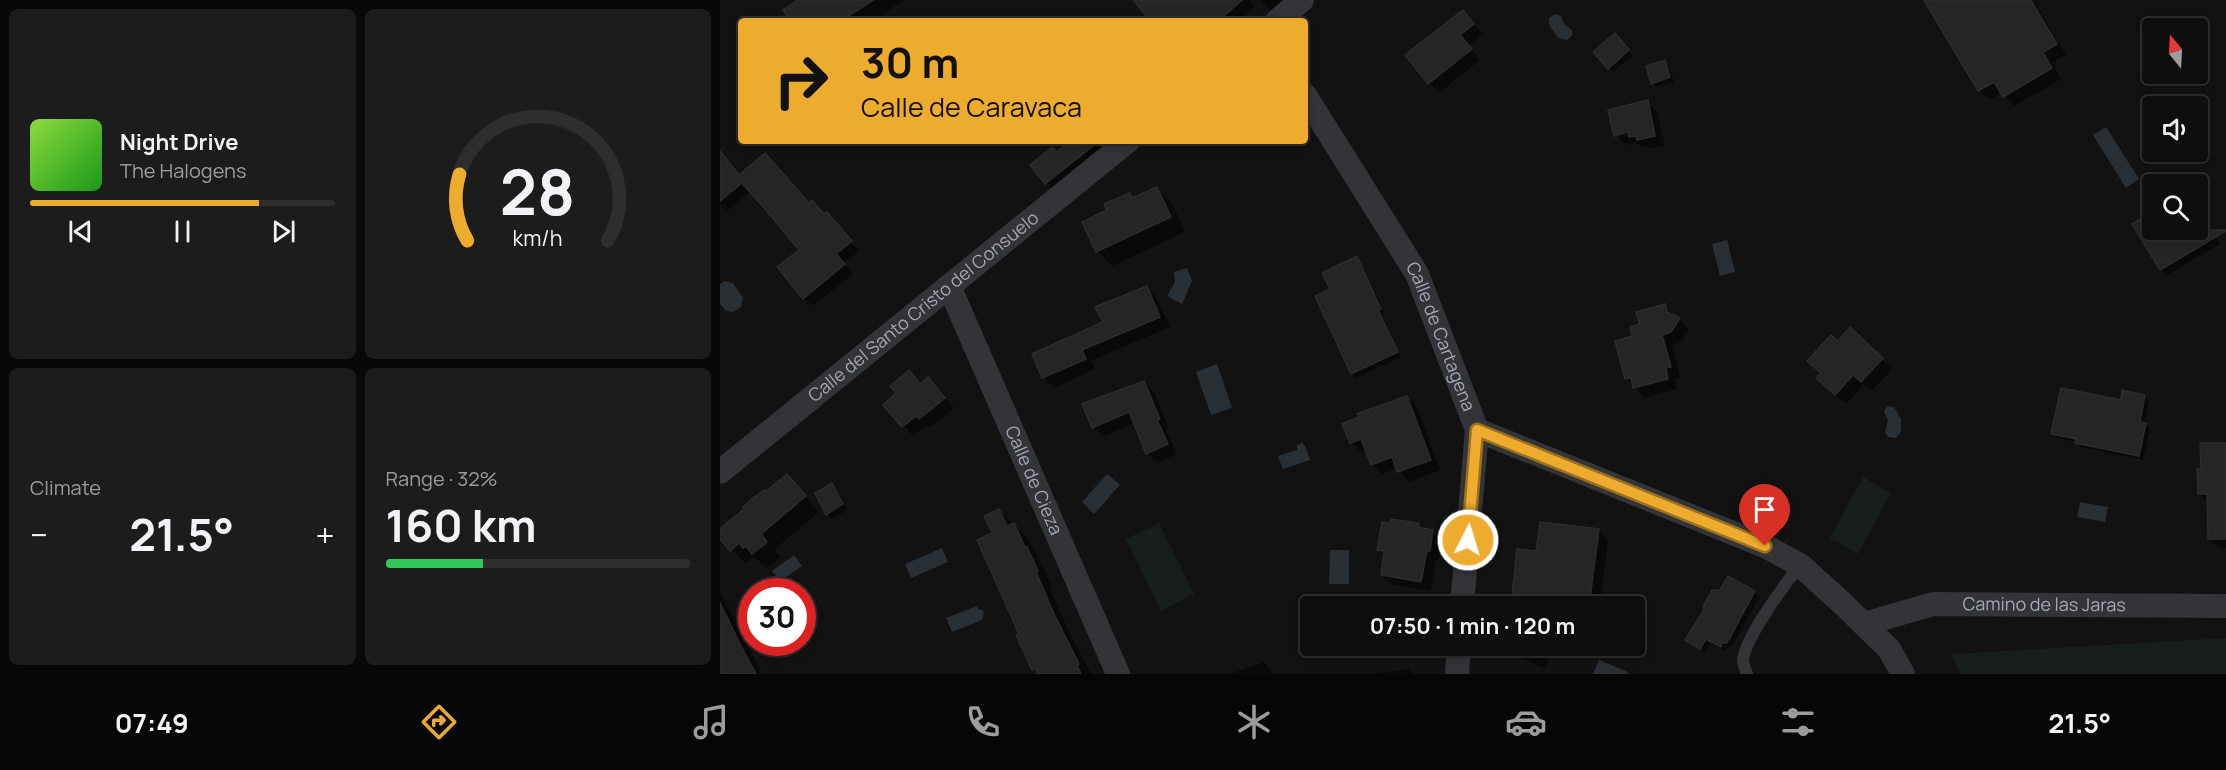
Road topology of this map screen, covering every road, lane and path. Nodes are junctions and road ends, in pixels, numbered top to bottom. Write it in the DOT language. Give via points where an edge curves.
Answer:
graph roads {
  1 [pos="1302,0"];
  2 [pos="1281,18"];
  3 [pos="1308,100"];
  4 [pos="1124,144"];
  5 [pos="949,286"];
  6 [pos="1477,430"];
  7 [pos="720,472"];
  8 [pos="1800,565"];
  9 [pos="1463,596"];
  10 [pos="2226,606"];
  11 [pos="1864,624"];
  12 [pos="1458,656"];
  13 [pos="1118,674"];
  14 [pos="1457,674"];
  15 [pos="1747,674"];
  16 [pos="1904,674"];
  1 -- 2 [label="street"];
  3 -- 6 [label="street, Calle de Cartagena" via="1417,274"];
  4 -- 5 [label="street, Calle del Santo Cristo del Consuelo"];
  5 -- 7 [label="street, Calle del Santo Cristo del Consuelo"];
  5 -- 13 [label="street, Calle de Cieza"];
  6 -- 8 [label="street" via="1765,546"];
  6 -- 9 [label="street, Calle de Cartagena"];
  8 -- 11 [label="street"];
  8 -- 15 [label="lane" via="1750,639 1743,662"];
  10 -- 11 [label="street, Camino de las Jaras" via="1933,604"];
  11 -- 16 [label="street" via="1888,649"];
  12 -- 14 [label="street"];
}
